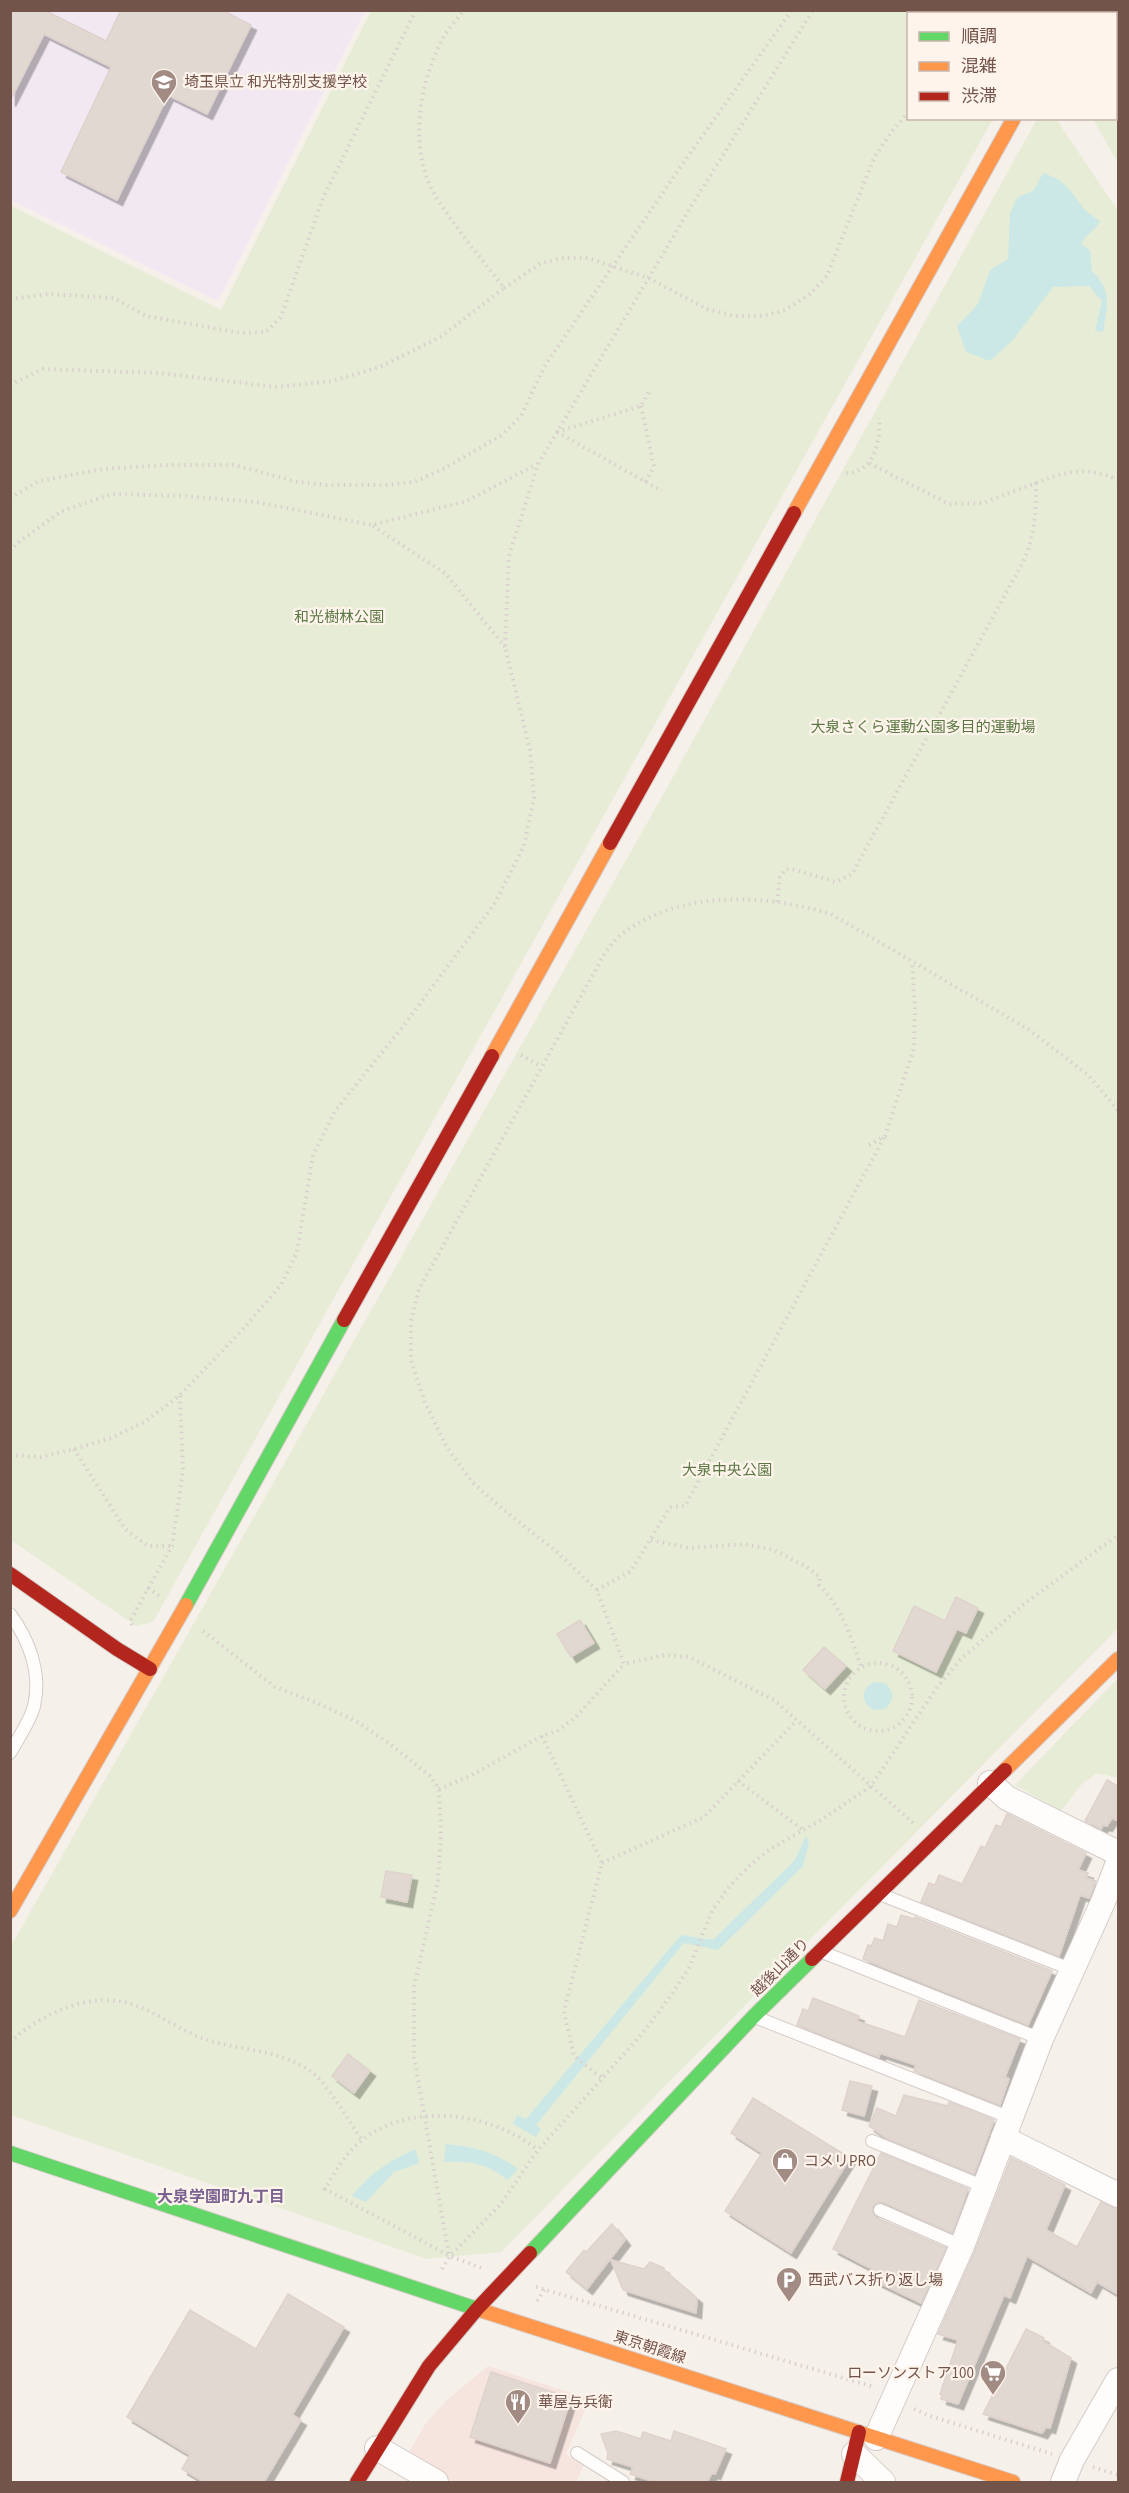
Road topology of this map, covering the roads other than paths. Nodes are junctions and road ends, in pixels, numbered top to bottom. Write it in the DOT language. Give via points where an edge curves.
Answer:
graph roads {
  1 [pos="1013,120"];
  2 [pos="10,1574"];
  3 [pos="10,1614"];
  4 [pos="1119,1659"];
  5 [pos="150,1669"];
  6 [pos="10,1752"];
  7 [pos="990,1783"];
  8 [pos="1119,1853"];
  9 [pos="1119,1863"];
  10 [pos="878,1893"];
  11 [pos="10,1911"];
  12 [pos="820,1951"];
  13 [pos="1073,1970"];
  14 [pos="754,2016"];
  15 [pos="1041,2039"];
  16 [pos="1007,2128"];
  17 [pos="872,2140"];
  18 [pos="10,2153"];
  19 [pos="985,2187"];
  20 [pos="1119,2195"];
  21 [pos="880,2210"];
  22 [pos="962,2246"];
  23 [pos="477,2309"];
  24 [pos="1119,2380"];
  25 [pos="863,2441"];
  26 [pos="377,2448"];
  27 [pos="577,2453"];
  28 [pos="357,2482"];
  29 [pos="436,2482"];
  30 [pos="623,2482"];
  31 [pos="847,2482"];
  32 [pos="883,2482"];
  33 [pos="1013,2482"];
  34 [pos="1063,2482"];
  1 -- 5 [label="street"];
  2 -- 5 [label="street"];
  3 -- 6 [label="lane" via="33,1656 36,1684 34,1707"];
  4 -- 7 [label="street, 越後山通り"];
  5 -- 11 [label="street"];
  7 -- 8 [label="street" via="1007,1798"];
  7 -- 10 [label="street, 越後山通り"];
  9 -- 13 [label="street"];
  10 -- 12 [label="street, 越後山通り"];
  10 -- 13 [label="lane"];
  12 -- 14 [label="street, 越後山通り"];
  12 -- 15 [label="lane"];
  13 -- 15 [label="street"];
  14 -- 16 [label="lane"];
  14 -- 23 [label="street, 越後山通り"];
  15 -- 16 [label="street"];
  16 -- 19 [label="street"];
  16 -- 20 [label="street"];
  17 -- 19 [label="lane"];
  18 -- 23 [label="street, 東京朝霞線"];
  19 -- 22 [label="street"];
  21 -- 22 [label="lane"];
  22 -- 25 [label="street" via="896,2394"];
  23 -- 25 [label="street, 東京朝霞線"];
  23 -- 26 [label="street" via="429,2366"];
  24 -- 34 [label="street"];
  25 -- 31 [label="street"];
  25 -- 32 [label="street"];
  25 -- 33 [label="street, 東京朝霞線"];
  26 -- 28 [label="street"];
  26 -- 29 [label="street"];
  27 -- 30 [label="lane"];
}
